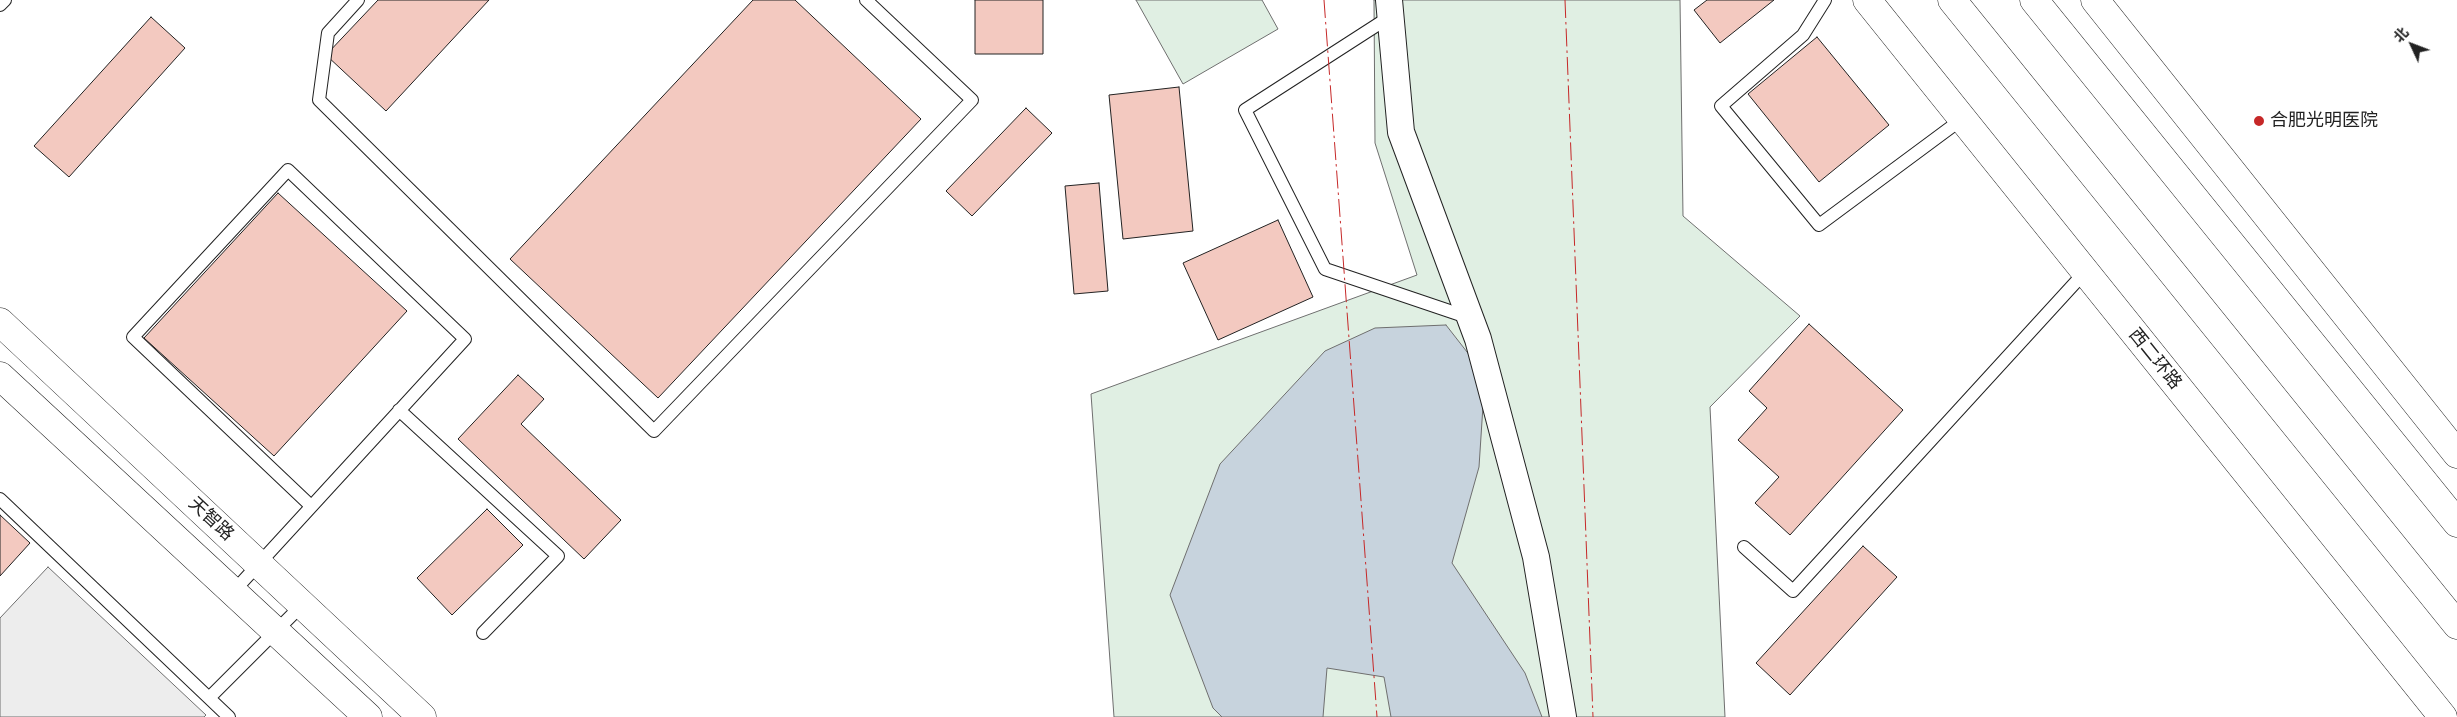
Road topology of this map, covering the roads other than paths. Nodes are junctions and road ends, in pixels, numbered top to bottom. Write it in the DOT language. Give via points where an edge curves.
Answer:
graph roads {
  1 [pos="5,0"];
  2 [pos="358,0"];
  3 [pos="866,0"];
  4 [pos="1826,0"];
  5 [pos="1867,0"];
  6 [pos="1952,0"];
  7 [pos="2034,0"];
  8 [pos="2095,0"];
  9 [pos="0,5"];
  10 [pos="1390,8"];
  11 [pos="1962,118"];
  12 [pos="2086,272"];
  13 [pos="1471,319"];
  14 [pos="0,322"];
  15 [pos="0,376"];
  16 [pos="399,410"];
  17 [pos="2457,454"];
  18 [pos="0,499"];
  19 [pos="311,506"];
  20 [pos="2457,523"];
  21 [pos="1744,548"];
  22 [pos="258,564"];
  23 [pos="234,592"];
  24 [pos="302,606"];
  25 [pos="2457,625"];
  26 [pos="276,631"];
  27 [pos="483,634"];
  28 [pos="209,698"];
  29 [pos="228,717"];
  30 [pos="368,717"];
  31 [pos="422,717"];
  32 [pos="1563,717"];
  33 [pos="2443,717"];
  1 -- 9 [label="lane"];
  2 -- 3 [label="lane" via="328,33 319,100 654,430 972,100"];
  4 -- 11 [label="lane" via="1803,35 1722,106 1819,225"];
  5 -- 11 [label="main road, 西二环路"];
  6 -- 25 [label="main road"];
  7 -- 20 [label="main road"];
  8 -- 17 [label="main road"];
  10 -- 13 [label="street" via="1401,132"];
  10 -- 13 [label="lane" via="1245,110 1325,269"];
  11 -- 12 [label="main road, 西二环路"];
  12 -- 21 [label="lane" via="1793,591"];
  12 -- 33 [label="main road, 西二环路"];
  13 -- 32 [label="street" via="1536,557"];
  14 -- 22 [label="main road, 天智路"];
  15 -- 23 [label="main road"];
  16 -- 19 [label="lane"];
  16 -- 19 [label="lane" via="465,339 288,170 133,337"];
  16 -- 27 [label="lane" via="558,556"];
  18 -- 28 [label="lane"];
  19 -- 22 [label="lane"];
  22 -- 23 [label="lane"];
  22 -- 24 [label="main road, 天智路"];
  23 -- 26 [label="main road"];
  24 -- 26 [label="lane"];
  24 -- 31 [label="main road, 天智路"];
  26 -- 28 [label="lane"];
  26 -- 30 [label="main road"];
  28 -- 29 [label="lane"];
}
